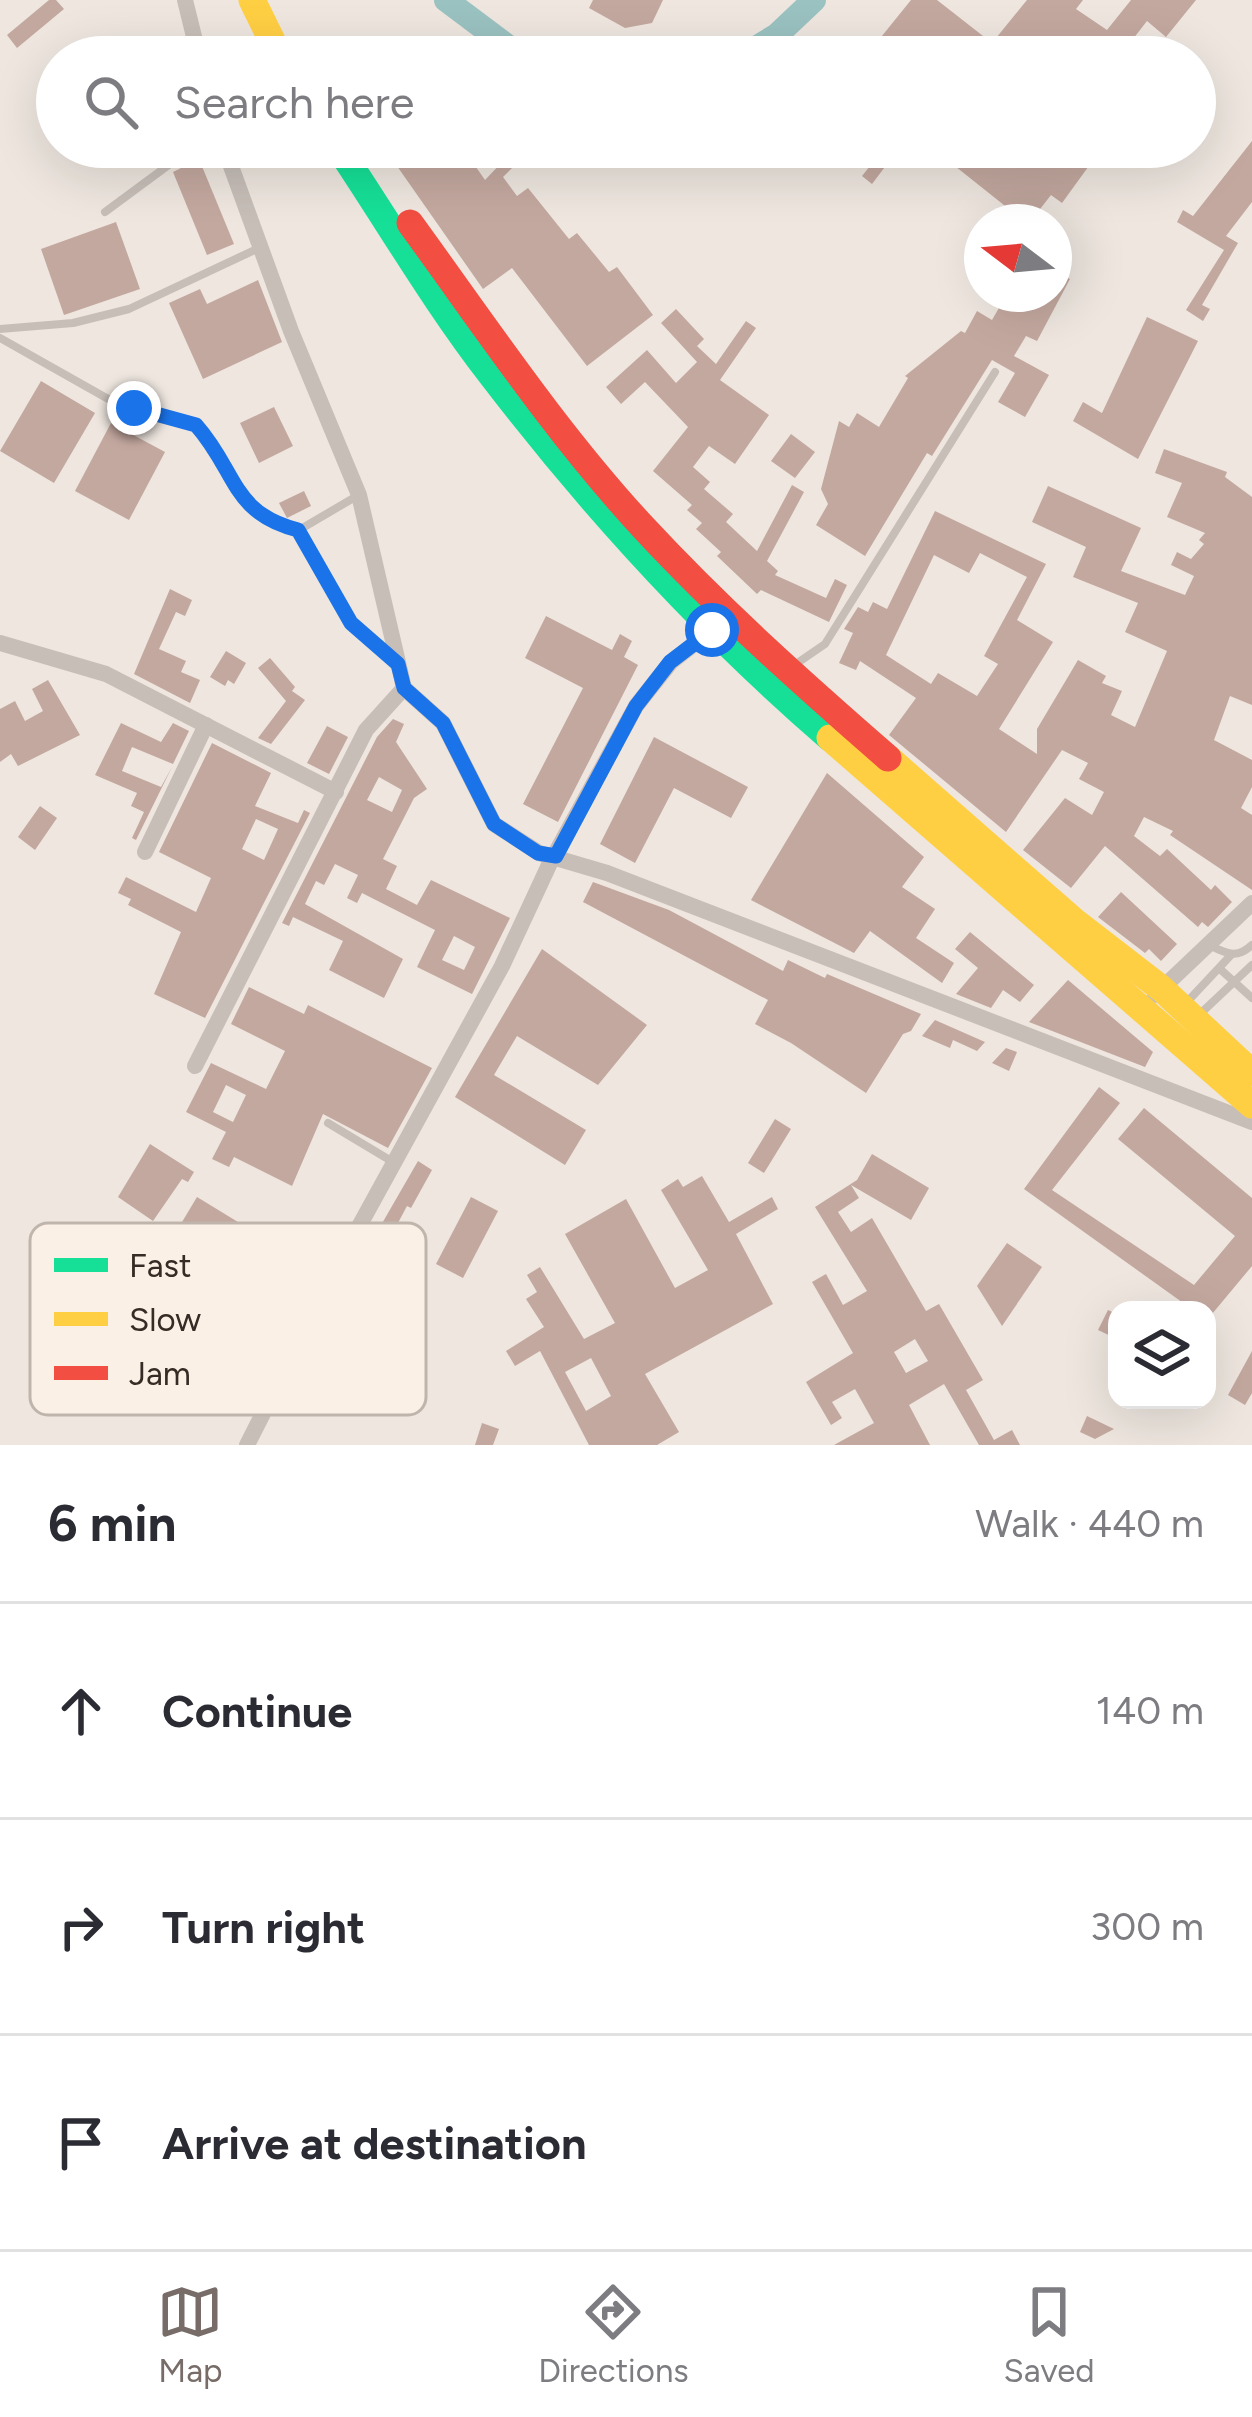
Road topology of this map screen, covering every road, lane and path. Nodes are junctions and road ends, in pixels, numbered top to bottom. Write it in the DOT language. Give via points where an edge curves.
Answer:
graph roads {
  1 [pos="185,0"];
  2 [pos="258,9"];
  3 [pos="194,36"];
  4 [pos="286,36"];
  5 [pos="165,168"];
  6 [pos="231,168"];
  7 [pos="352,168"];
  8 [pos="374,168"];
  9 [pos="105,212"];
  10 [pos="260,248"];
  11 [pos="0,328"];
  12 [pos="0,338"];
  13 [pos="994,372"];
  14 [pos="359,495"];
  15 [pos="298,530"];
  16 [pos="712,630"];
  17 [pos="0,643"];
  18 [pos="398,664"];
  19 [pos="787,670"];
  20 [pos="404,688"];
  21 [pos="206,725"];
  22 [pos="336,792"];
  23 [pos="955,831"];
  24 [pos="145,852"];
  25 [pos="556,856"];
  26 [pos="1252,904"];
  27 [pos="1209,945"];
  28 [pos="1252,945"];
  29 [pos="1231,956"];
  30 [pos="1252,965"];
  31 [pos="1220,968"];
  32 [pos="1233,980"];
  33 [pos="1252,998"];
  34 [pos="1170,1006"];
  35 [pos="195,1066"];
  36 [pos="1252,1073"];
  37 [pos="1252,1105"];
  38 [pos="1252,1122"];
  39 [pos="328,1123"];
  40 [pos="394,1162"];
  41 [pos="362,1223"];
  42 [pos="263,1415"];
  43 [pos="247,1445"];
  1 -- 3 [label="street"];
  2 -- 4 [label="main road"];
  5 -- 9 [label="lane"];
  6 -- 10 [label="street"];
  7 -- 16 [label="main road" via="490,374 589,499"];
  8 -- 19 [label="main road" via="570,442 640,525"];
  10 -- 11 [label="lane" via="129,309"];
  10 -- 14 [label="street"];
  12 -- 15 [label="lane" via="110,400 196,425 255,513"];
  13 -- 19 [label="lane" via="825,644"];
  14 -- 15 [label="lane"];
  14 -- 18 [label="street"];
  15 -- 18 [label="lane" via="351,623"];
  16 -- 23 [label="main road"];
  16 -- 25 [label="street" via="670,662 636,706"];
  17 -- 21 [label="street" via="106,674"];
  18 -- 20 [label="street"];
  19 -- 23 [label="main road"];
  20 -- 22 [label="street" via="366,730"];
  20 -- 25 [label="street" via="443,723 494,824"];
  21 -- 22 [label="street"];
  21 -- 24 [label="street"];
  22 -- 35 [label="street"];
  23 -- 34 [label="main road"];
  25 -- 38 [label="street"];
  25 -- 40 [label="street"];
  26 -- 27 [label="street"];
  27 -- 29 [label="lane"];
  27 -- 34 [label="street"];
  28 -- 29 [label="lane"];
  29 -- 31 [label="lane"];
  30 -- 32 [label="lane"];
  31 -- 32 [label="lane"];
  31 -- 34 [label="lane"];
  32 -- 33 [label="lane"];
  32 -- 34 [label="lane"];
  34 -- 36 [label="main road"];
  34 -- 37 [label="main road"];
  39 -- 40 [label="lane"];
  40 -- 41 [label="street"];
  42 -- 43 [label="street"];
}
